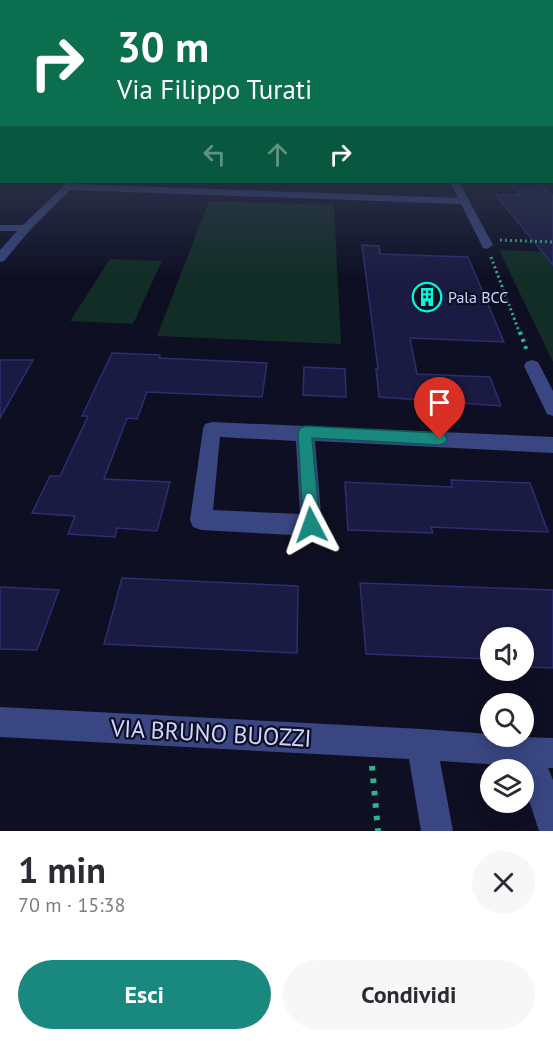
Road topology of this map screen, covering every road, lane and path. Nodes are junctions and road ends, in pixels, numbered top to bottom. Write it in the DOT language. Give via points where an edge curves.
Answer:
graph roads {
  1 [pos="465,201"];
  2 [pos="53,202"];
  3 [pos="0,228"];
  4 [pos="26,228"];
  5 [pos="486,242"];
  6 [pos="553,242"];
  7 [pos="0,258"];
  8 [pos="532,366"];
  9 [pos="553,409"];
  10 [pos="305,432"];
  11 [pos="553,445"];
  12 [pos="0,722"];
  13 [pos="369,741"];
  14 [pos="422,744"];
  15 [pos="540,753"];
  16 [pos="553,825"];
  17 [pos="378,831"];
  18 [pos="437,831"];
  1 -- 5 [label="street"];
  2 -- 4 [label="street"];
  3 -- 4 [label="street"];
  4 -- 7 [label="street"];
  5 -- 6 [label="path"];
  5 -- 8 [label="path"];
  8 -- 9 [label="street"];
  10 -- 10 [label="street" via="212,429 201,520 311,525"];
  10 -- 11 [label="street"];
  12 -- 13 [label="street, VIA BRUNO BUOZZI"];
  13 -- 14 [label="street, VIA BRUNO BUOZZI"];
  13 -- 17 [label="path"];
  14 -- 15 [label="street, VIA BRUNO BUOZZI"];
  14 -- 18 [label="street"];
  15 -- 16 [label="street, VIA BRUNO BUOZZI"];
}
